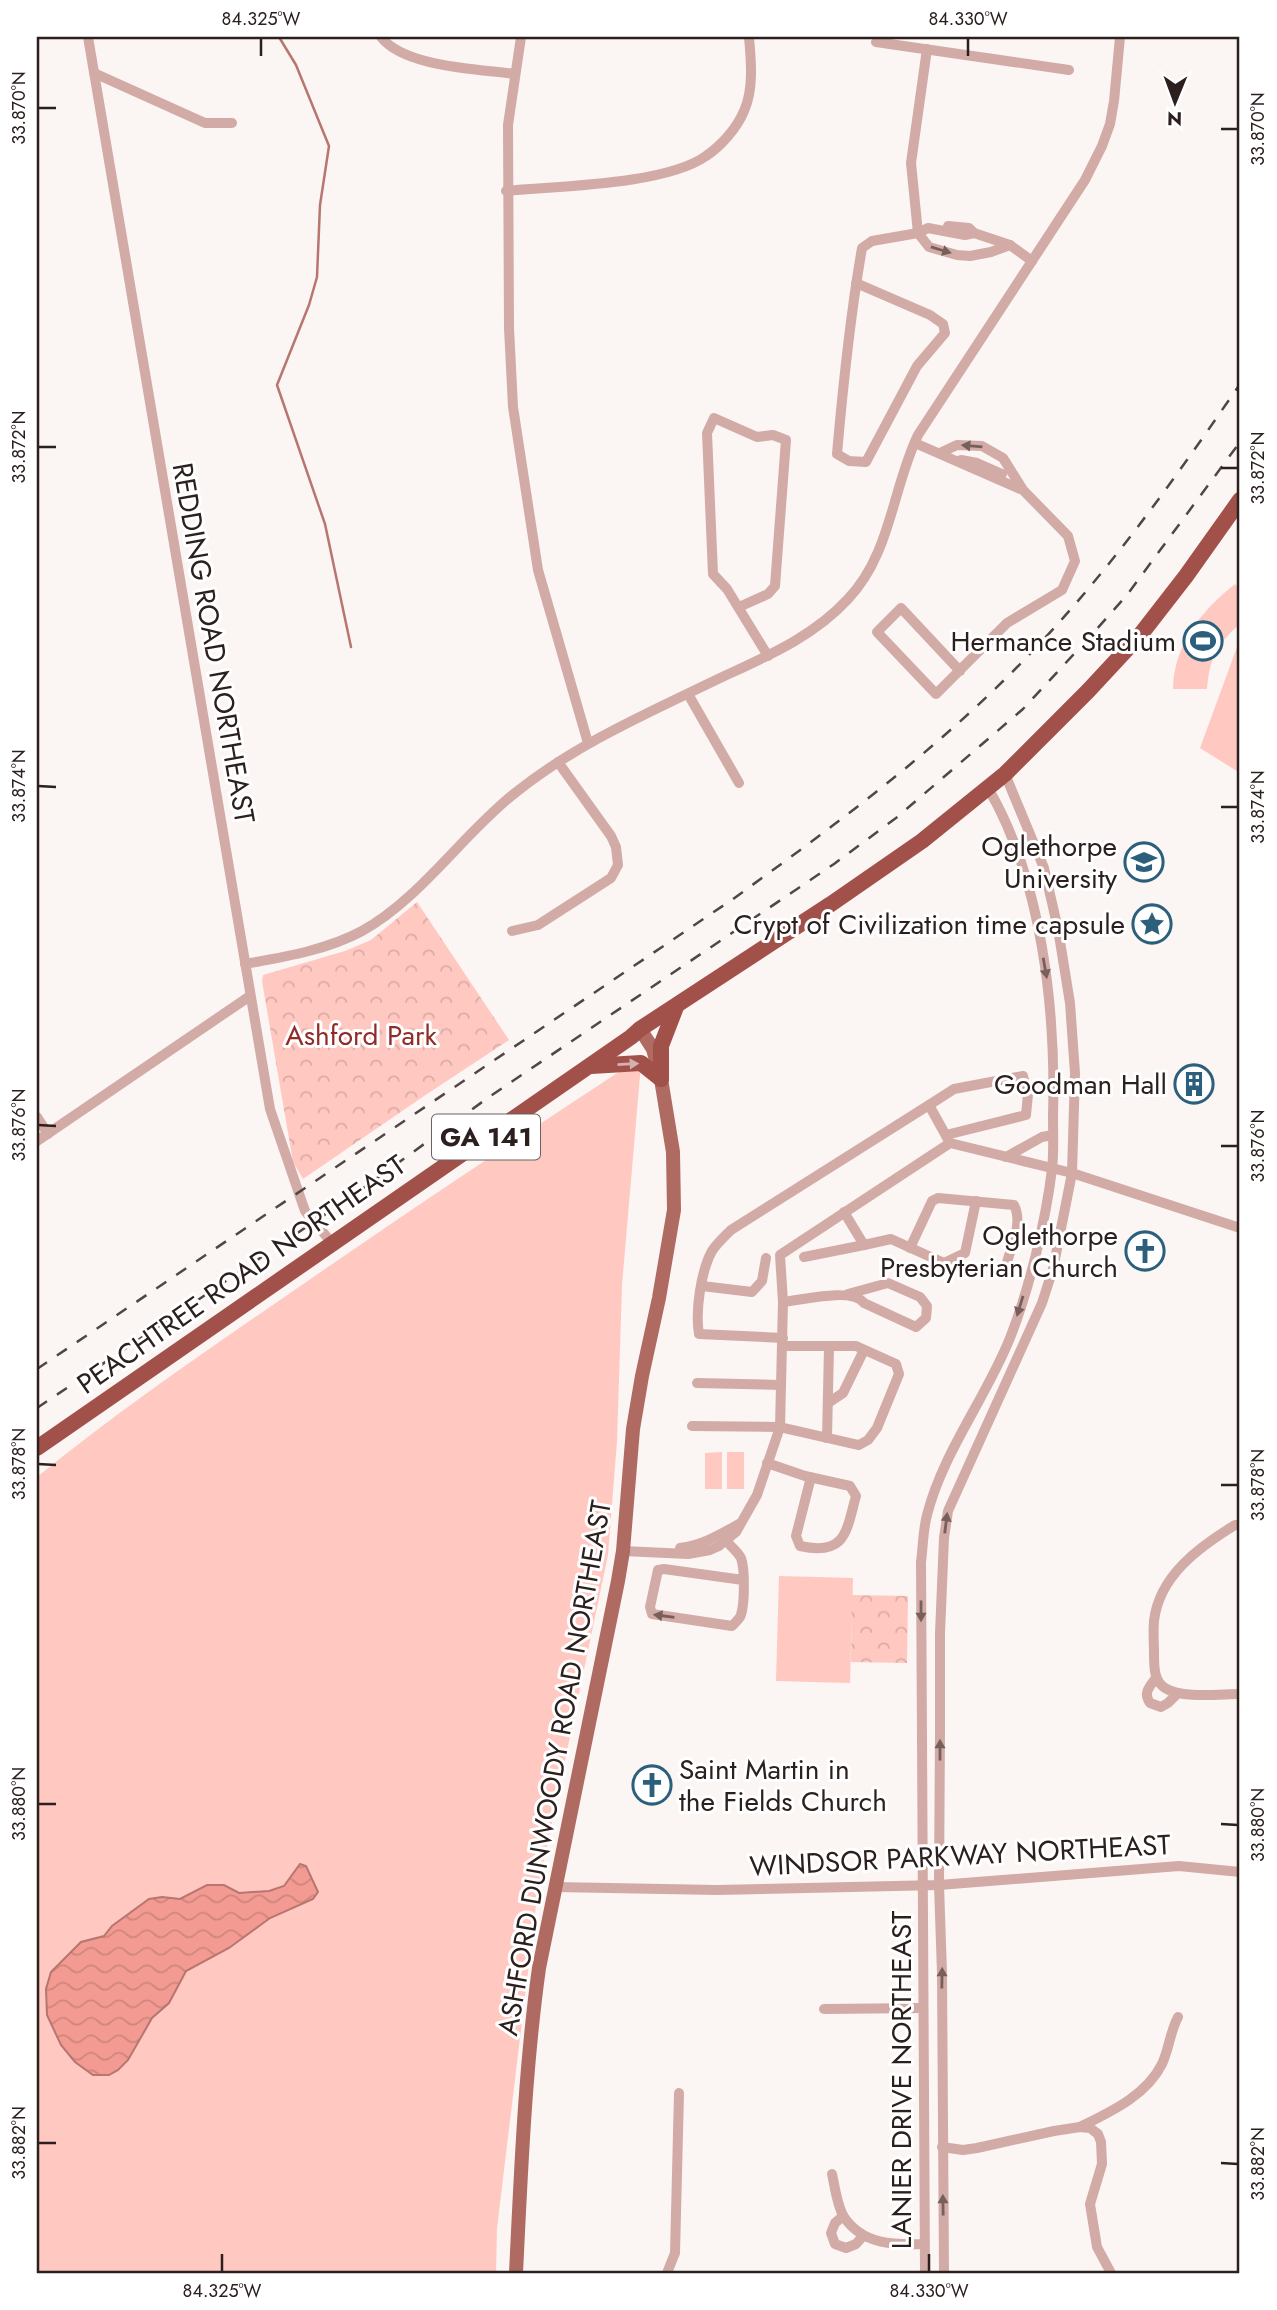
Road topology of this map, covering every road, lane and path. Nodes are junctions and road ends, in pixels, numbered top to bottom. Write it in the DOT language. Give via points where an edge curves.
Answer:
graph roads {
  1 [pos="88,37"];
  2 [pos="381,37"];
  3 [pos="521,37"];
  4 [pos="749,37"];
  5 [pos="1120,37"];
  6 [pos="876,42"];
  7 [pos="927,50"];
  8 [pos="1069,70"];
  9 [pos="94,73"];
  10 [pos="515,74"];
  11 [pos="232,123"];
  12 [pos="506,191"];
  13 [pos="923,230"];
  14 [pos="1010,245"];
  15 [pos="1032,261"];
  16 [pos="856,283"];
  17 [pos="915,443"];
  18 [pos="944,455"];
  19 [pos="1023,490"];
  20 [pos="1240,500"];
  21 [pos="739,607"];
  22 [pos="768,656"];
  23 [pos="960,671"];
  24 [pos="688,694"];
  25 [pos="588,743"];
  26 [pos="558,762"];
  27 [pos="1005,774"];
  28 [pos="739,783"];
  29 [pos="988,788"];
  30 [pos="512,931"];
  31 [pos="245,964"];
  32 [pos="250,996"];
  33 [pos="676,1007"];
  34 [pos="640,1029"];
  35 [pos="589,1066"];
  36 [pos="661,1079"];
  37 [pos="929,1105"];
  38 [pos="37,1117"];
  39 [pos="48,1134"];
  40 [pos="1053,1135"];
  41 [pos="948,1139"];
  42 [pos="37,1141"];
  43 [pos="1036,1141"];
  44 [pos="1006,1157"];
  45 [pos="1033,1163"];
  46 [pos="1052,1168"];
  47 [pos="1072,1173"];
  48 [pos="976,1201"];
  49 [pos="844,1212"];
  50 [pos="1240,1228"];
  51 [pos="332,1243"];
  52 [pos="864,1245"];
  53 [pos="910,1248"];
  54 [pos="804,1257"];
  55 [pos="765,1258"];
  56 [pos="1007,1262"];
  57 [pos="702,1286"];
  58 [pos="848,1294"];
  59 [pos="783,1302"];
  60 [pos="783,1342"];
  61 [pos="829,1346"];
  62 [pos="864,1350"];
  63 [pos="697,1383"];
  64 [pos="781,1385"];
  65 [pos="828,1403"];
  66 [pos="692,1426"];
  67 [pos="780,1427"];
  68 [pos="827,1438"];
  69 [pos="37,1448"];
  70 [pos="767,1464"];
  71 [pos="811,1478"];
  72 [pos="741,1523"];
  73 [pos="1240,1525"];
  74 [pos="730,1545"];
  75 [pos="623,1551"];
  76 [pos="669,1553"];
  77 [pos="743,1580"];
  78 [pos="1156,1678"];
  79 [pos="1178,1693"];
  80 [pos="1240,1694"];
  81 [pos="1240,1872"];
  82 [pos="922,1885"];
  83 [pos="939,1885"];
  84 [pos="555,1887"];
  85 [pos="923,2008"];
  86 [pos="824,2009"];
  87 [pos="1178,2017"];
  88 [pos="679,2093"];
  89 [pos="1080,2127"];
  90 [pos="942,2147"];
  91 [pos="832,2174"];
  92 [pos="843,2216"];
  93 [pos="863,2236"];
  94 [pos="924,2244"];
  95 [pos="516,2273"];
  96 [pos="667,2273"];
  97 [pos="925,2273"];
  98 [pos="944,2273"];
  99 [pos="1111,2273"];
  1 -- 9 [label="street, REDDING ROAD NORTHEAST"];
  2 -- 10 [label="street" via="389,47 409,56"];
  3 -- 10 [label="street"];
  4 -- 12 [label="street" via="751,78 745,110 731,133 706,157 675,171 638,179"];
  5 -- 15 [label="street" via="1114,101 1102,146"];
  6 -- 7 [label="street"];
  7 -- 8 [label="street"];
  7 -- 13 [label="street" via="911,163"];
  9 -- 11 [label="street" via="205,123"];
  9 -- 31 [label="street, REDDING ROAD NORTHEAST"];
  10 -- 12 [label="street"];
  12 -- 25 [label="street" via="513,407 538,570"];
  13 -- 14 [label="street" via="970,228"];
  13 -- 14 [label="street, one-way" via="929,247 957,255"];
  13 -- 16 [label="street" via="862,248"];
  14 -- 15 [label="street"];
  15 -- 17 [label="street"];
  16 -- 16 [label="street" via="837,454 849,461 866,462 917,366 945,333 943,324 930,314"];
  17 -- 18 [label="street"];
  17 -- 22 [label="street" via="882,545 850,598 822,624"];
  18 -- 19 [label="street"];
  19 -- 18 [label="street, one-way" via="1003,458 982,446 957,445"];
  19 -- 23 [label="street" via="1068,536 1075,561 1062,590 1007,623"];
  20 -- 27 [label="highway, PEACHTREE ROAD NORTHEAST / GA 141" via="1141,634"];
  21 -- 21 [label="street" via="775,586 786,440 773,435 757,437 714,418 707,433 713,574"];
  21 -- 22 [label="street"];
  22 -- 24 [label="street"];
  23 -- 23 [label="street" via="901,608 877,632 936,694"];
  24 -- 25 [label="street"];
  24 -- 28 [label="street"];
  25 -- 26 [label="street"];
  26 -- 30 [label="street" via="611,836 618,865 611,878 538,925"];
  26 -- 31 [label="street" via="514,793 410,895 364,930 340,941"];
  27 -- 29 [label="highway, PEACHTREE ROAD NORTHEAST / GA 141"];
  27 -- 47 [label="street, LANIER DRIVE NORTHEAST" via="1044,868 1067,979 1075,1073"];
  29 -- 33 [label="highway, PEACHTREE ROAD NORTHEAST / GA 141" via="922,841"];
  29 -- 40 [label="street, LANIER DRIVE NORTHEAST, one-way" via="1004,814 1018,853 1037,925 1054,1042"];
  31 -- 32 [label="street, REDDING ROAD NORTHEAST"];
  32 -- 39 [label="street"];
  32 -- 51 [label="street, REDDING ROAD NORTHEAST" via="270,1109 305,1211"];
  33 -- 34 [label="highway, PEACHTREE ROAD NORTHEAST / GA 141"];
  33 -- 36 [label="highway" via="661,1046"];
  34 -- 35 [label="highway, PEACHTREE ROAD NORTHEAST / GA 141"];
  34 -- 36 [label="main road, ASHFORD DUNWOODY ROAD NORTHEAST" via="653,1049"];
  35 -- 36 [label="highway, one-way" via="641,1063"];
  35 -- 51 [label="highway, PEACHTREE ROAD NORTHEAST / GA 141"];
  36 -- 75 [label="main road, ASHFORD DUNWOODY ROAD NORTHEAST" via="673,1152 674,1210 633,1429"];
  37 -- 41 [label="street"];
  37 -- 41 [label="street" via="954,1089 1023,1076 1028,1094 1026,1115"];
  37 -- 57 [label="street" via="731,1230 714,1248"];
  38 -- 39 [label="street"];
  39 -- 42 [label="street"];
  40 -- 43 [label="street"];
  40 -- 46 [label="street, LANIER DRIVE NORTHEAST"];
  41 -- 44 [label="street"];
  41 -- 49 [label="street"];
  43 -- 44 [label="street"];
  43 -- 45 [label="street"];
  44 -- 45 [label="street"];
  45 -- 46 [label="street"];
  46 -- 47 [label="street"];
  46 -- 82 [label="street, LANIER DRIVE NORTHEAST, one-way" via="1010,1339 940,1478 927,1516 921,1562"];
  47 -- 50 [label="street"];
  83 -- 47 [label="street, LANIER DRIVE NORTHEAST, one-way" via="940,1633 948,1511 1039,1311 1053,1269"];
  48 -- 53 [label="street" via="932,1201"];
  48 -- 53 [label="street" via="965,1253 944,1264"];
  48 -- 56 [label="street" via="1017,1209"];
  49 -- 52 [label="street"];
  49 -- 59 [label="street" via="780,1255"];
  51 -- 69 [label="highway, PEACHTREE ROAD NORTHEAST / GA 141"];
  52 -- 53 [label="street" via="891,1239"];
  52 -- 54 [label="street"];
  55 -- 57 [label="street" via="762,1281 752,1292"];
  57 -- 60 [label="street" via="696,1320 699,1334"];
  58 -- 58 [label="street" via="916,1326 926,1318 927,1306 920,1297 888,1283"];
  58 -- 59 [label="street"];
  59 -- 60 [label="street"];
  60 -- 61 [label="street"];
  60 -- 64 [label="street"];
  61 -- 62 [label="street"];
  61 -- 65 [label="street"];
  62 -- 65 [label="street" via="843,1393"];
  62 -- 68 [label="street" via="896,1364 899,1374 877,1428 859,1445"];
  63 -- 64 [label="street"];
  64 -- 67 [label="street"];
  65 -- 68 [label="street"];
  66 -- 67 [label="street"];
  67 -- 68 [label="street"];
  67 -- 70 [label="street"];
  70 -- 71 [label="street"];
  70 -- 72 [label="street"];
  71 -- 71 [label="street" via="850,1486 856,1496 844,1537 831,1548 816,1550 797,1541"];
  72 -- 74 [label="street"];
  72 -- 76 [label="street" via="728,1540 710,1550"];
  73 -- 78 [label="street" via="1196,1551 1162,1595 1154,1619"];
  74 -- 76 [label="street" via="704,1559"];
  74 -- 77 [label="street" via="741,1558"];
  75 -- 76 [label="street"];
  75 -- 84 [label="main road, ASHFORD DUNWOODY ROAD NORTHEAST"];
  77 -- 77 [label="street, one-way" via="740,1616 732,1626 652,1614 658,1570"];
  78 -- 79 [label="street"];
  78 -- 79 [label="street" via="1147,1690 1150,1703 1161,1707"];
  79 -- 80 [label="street"];
  81 -- 83 [label="street, WINDSOR PARKWAY NORTHEAST" via="1179,1866"];
  82 -- 83 [label="street, WINDSOR PARKWAY NORTHEAST"];
  82 -- 84 [label="street, WINDSOR PARKWAY NORTHEAST" via="717,1890"];
  82 -- 85 [label="street, LANIER DRIVE NORTHEAST"];
  90 -- 83 [label="street, LANIER DRIVE NORTHEAST, one-way"];
  84 -- 95 [label="main road, ASHFORD DUNWOODY ROAD NORTHEAST" via="530,2033"];
  85 -- 86 [label="street"];
  85 -- 94 [label="street, LANIER DRIVE NORTHEAST"];
  87 -- 89 [label="street" via="1161,2065 1144,2087 1122,2106"];
  88 -- 96 [label="street" via="675,2253"];
  89 -- 90 [label="street" via="977,2148"];
  89 -- 99 [label="street" via="1098,2134 1101,2142 1102,2164 1090,2204 1097,2247"];
  98 -- 90 [label="street, LANIER DRIVE NORTHEAST, one-way"];
  91 -- 92 [label="street"];
  92 -- 93 [label="street"];
  92 -- 93 [label="street" via="831,2233 835,2244 846,2248"];
  93 -- 94 [label="street" via="892,2245"];
  94 -- 97 [label="street, LANIER DRIVE NORTHEAST"];
}
